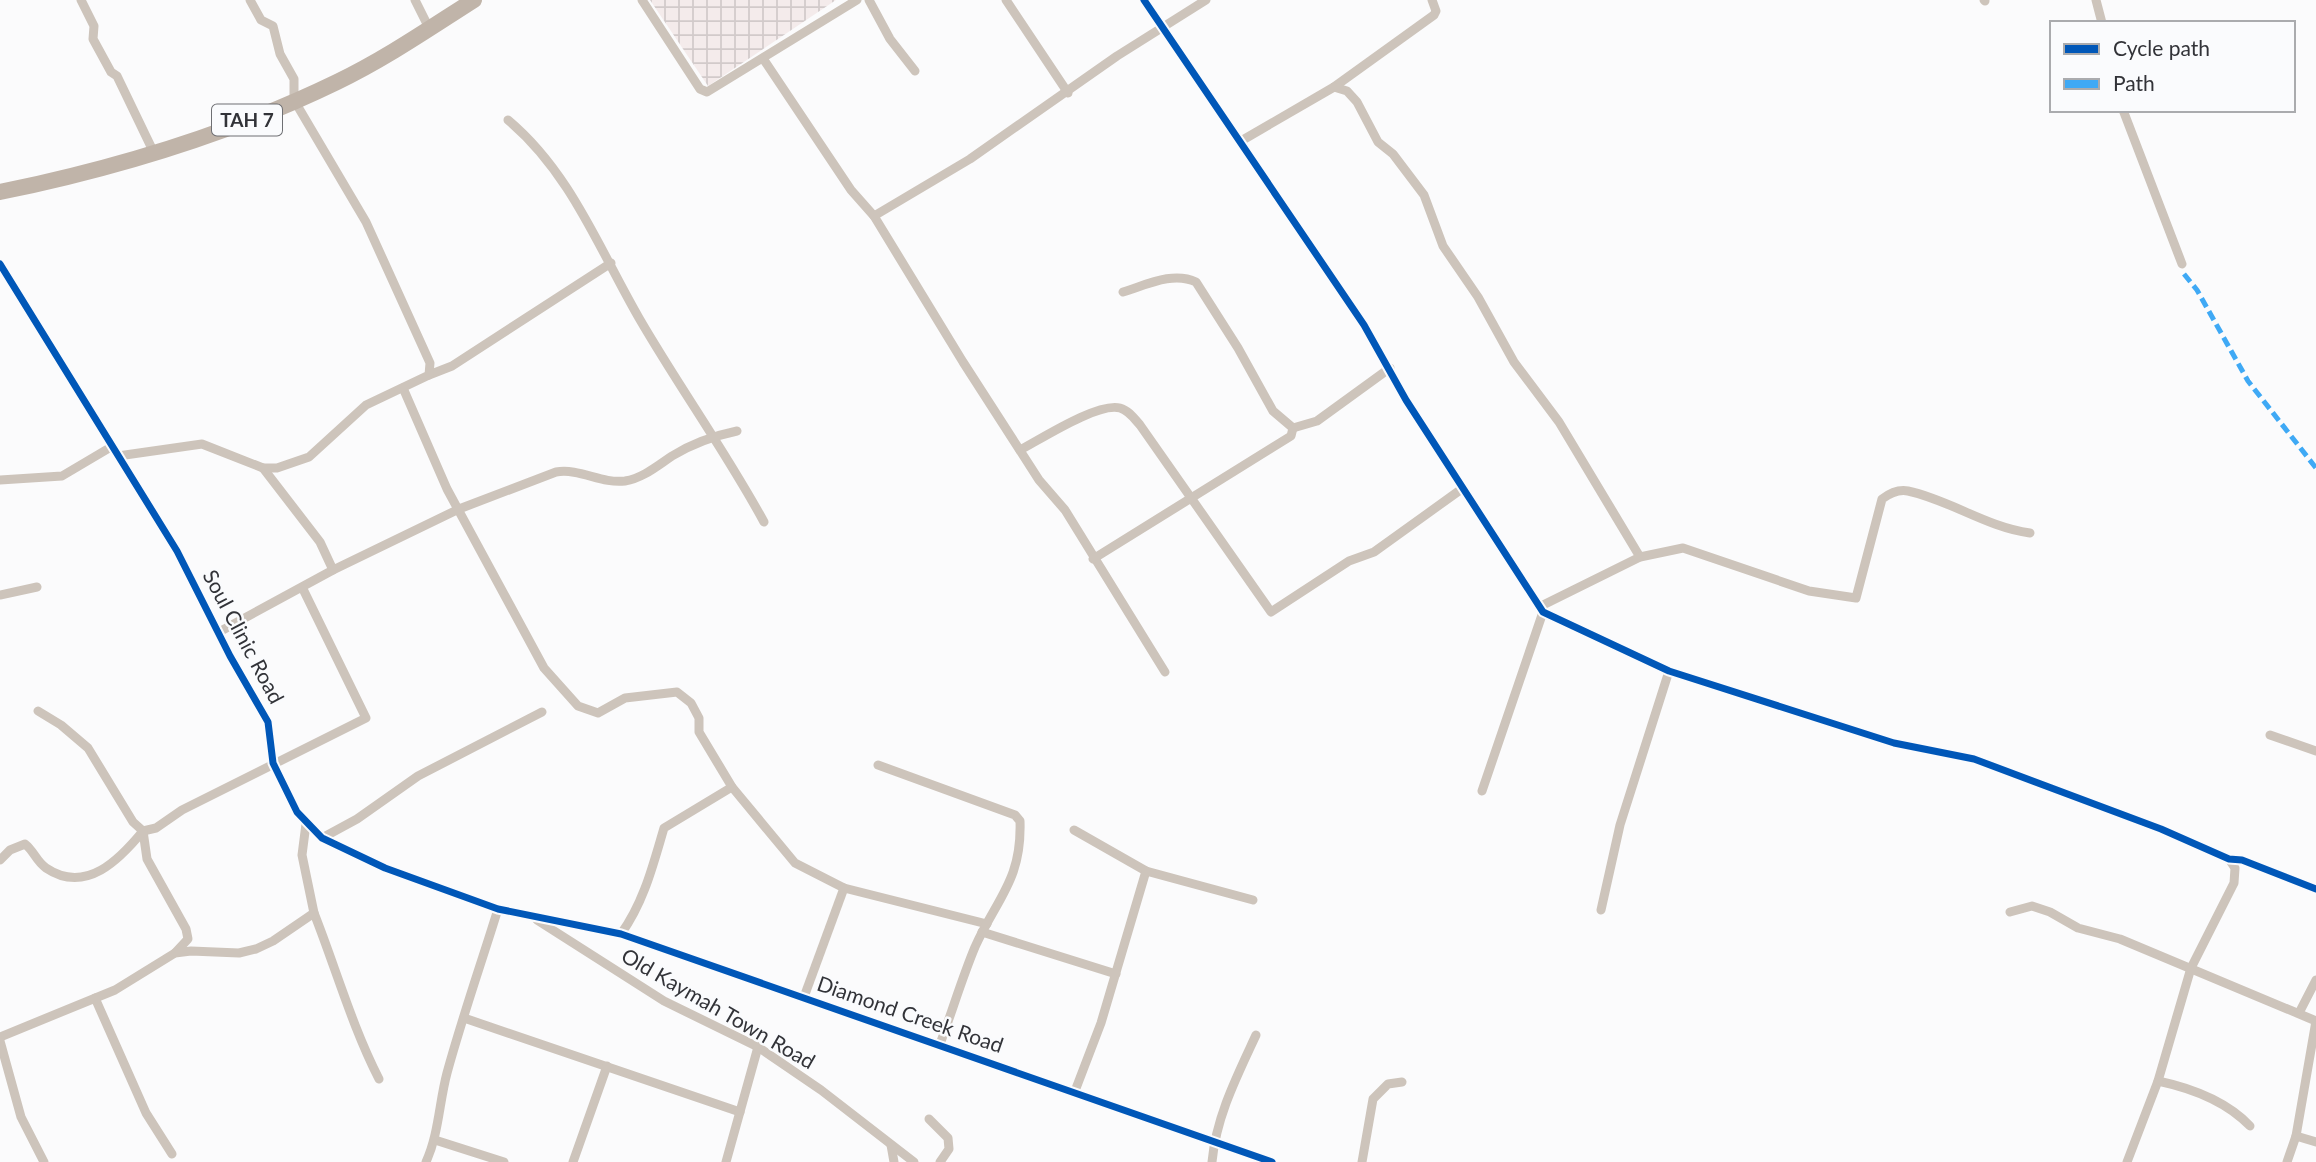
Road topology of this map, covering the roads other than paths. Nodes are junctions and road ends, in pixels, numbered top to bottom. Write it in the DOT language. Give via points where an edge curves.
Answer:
graph roads {
  1 [pos="81,0"];
  2 [pos="250,0"];
  3 [pos="415,0"];
  4 [pos="474,0"];
  5 [pos="642,0"];
  6 [pos="857,0"];
  7 [pos="869,0"];
  8 [pos="1006,0"];
  9 [pos="1144,0"];
  10 [pos="1206,0"];
  11 [pos="1432,0"];
  12 [pos="2096,0"];
  13 [pos="2101,21"];
  14 [pos="1163,27"];
  15 [pos="429,28"];
  16 [pos="764,60"];
  17 [pos="915,71"];
  18 [pos="1334,87"];
  19 [pos="1068,93"];
  20 [pos="294,100"];
  21 [pos="2124,112"];
  22 [pos="508,120"];
  23 [pos="1241,141"];
  24 [pos="155,155"];
  25 [pos="0,192"];
  26 [pos="874,216"];
  27 [pos="611,263"];
  28 [pos="0,264"];
  29 [pos="2182,264"];
  30 [pos="1123,292"];
  31 [pos="1390,368"];
  32 [pos="429,375"];
  33 [pos="403,388"];
  34 [pos="1293,428"];
  35 [pos="737,431"];
  36 [pos="710,437"];
  37 [pos="111,447"];
  38 [pos="1020,450"];
  39 [pos="118,456"];
  40 [pos="262,468"];
  41 [pos="0,480"];
  42 [pos="1463,488"];
  43 [pos="1192,500"];
  44 [pos="459,509"];
  45 [pos="764,522"];
  46 [pos="2030,533"];
  47 [pos="1640,557"];
  48 [pos="1093,559"];
  49 [pos="333,570"];
  50 [pos="37,587"];
  51 [pos="303,589"];
  52 [pos="0,595"];
  53 [pos="1541,609"];
  54 [pos="219,632"];
  55 [pos="1669,671"];
  56 [pos="1165,672"];
  57 [pos="38,711"];
  58 [pos="542,712"];
  59 [pos="2270,735"];
  60 [pos="2316,751"];
  61 [pos="273,763"];
  62 [pos="878,765"];
  63 [pos="732,788"];
  64 [pos="1482,791"];
  65 [pos="306,824"];
  66 [pos="1074,830"];
  67 [pos="143,831"];
  68 [pos="322,838"];
  69 [pos="2229,859"];
  70 [pos="0,860"];
  71 [pos="1146,871"];
  72 [pos="844,888"];
  73 [pos="2316,890"];
  74 [pos="1253,900"];
  75 [pos="498,909"];
  76 [pos="1601,910"];
  77 [pos="2010,912"];
  78 [pos="314,914"];
  79 [pos="532,917"];
  80 [pos="984,928"];
  81 [pos="621,934"];
  82 [pos="175,953"];
  83 [pos="2191,968"];
  84 [pos="1116,974"];
  85 [pos="2316,980"];
  86 [pos="804,997"];
  87 [pos="94,998"];
  88 [pos="2299,1013"];
  89 [pos="464,1018"];
  90 [pos="1256,1035"];
  91 [pos="0,1039"];
  92 [pos="940,1044"];
  93 [pos="758,1048"];
  94 [pos="607,1066"];
  95 [pos="379,1079"];
  96 [pos="2158,1081"];
  97 [pos="1402,1082"];
  98 [pos="1075,1091"];
  99 [pos="740,1112"];
  100 [pos="929,1119"];
  101 [pos="2250,1126"];
  102 [pos="2296,1136"];
  103 [pos="1214,1139"];
  104 [pos="435,1140"];
  105 [pos="2316,1142"];
  106 [pos="891,1145"];
  107 [pos="172,1154"];
  108 [pos="44,1162"];
  109 [pos="426,1162"];
  110 [pos="504,1162"];
  111 [pos="573,1162"];
  112 [pos="726,1162"];
  113 [pos="894,1162"];
  114 [pos="914,1162"];
  115 [pos="940,1162"];
  116 [pos="1212,1162"];
  117 [pos="1272,1162"];
  118 [pos="1362,1162"];
  119 [pos="2127,1162"];
  120 [pos="2287,1162"];
  1 -- 24 [label="street" via="94,26 93,39 117,76"];
  2 -- 20 [label="street" via="261,20 273,26 294,79"];
  3 -- 15 [label="street"];
  4 -- 15 [label="highway, TAH 7"];
  5 -- 16 [label="street" via="703,92"];
  6 -- 16 [label="street"];
  7 -- 17 [label="street" via="890,39"];
  8 -- 19 [label="street"];
  9 -- 14 [label="street"];
  10 -- 14 [label="street"];
  11 -- 18 [label="street" via="1437,11 1434,15"];
  12 -- 13 [label="street"];
  14 -- 19 [label="street"];
  14 -- 23 [label="street"];
  15 -- 20 [label="highway, TAH 7" via="338,81"];
  16 -- 26 [label="street" via="851,190"];
  18 -- 23 [label="street"];
  18 -- 47 [label="street" via="1347,91 1357,102 1378,142 1424,195 1443,246 1514,362 1559,422"];
  19 -- 26 [label="street"];
  20 -- 24 [label="highway, TAH 7"];
  20 -- 32 [label="street" via="366,222 430,363"];
  21 -- 29 [label="street"];
  22 -- 27 [label="street" via="554,166"];
  23 -- 31 [label="street"];
  24 -- 25 [label="highway, TAH 7"];
  26 -- 38 [label="street"];
  27 -- 32 [label="street" via="463,359"];
  27 -- 36 [label="street"];
  28 -- 37 [label="street, Soul Clinic Road"];
  30 -- 34 [label="street" via="1174,277 1196,282 1273,411"];
  31 -- 34 [label="street" via="1317,421"];
  31 -- 42 [label="street"];
  32 -- 33 [label="street"];
  33 -- 40 [label="street" via="366,405 309,457"];
  33 -- 44 [label="street"];
  34 -- 43 [label="street" via="1291,436"];
  35 -- 36 [label="street"];
  36 -- 44 [label="street" via="639,477 622,481 571,470 556,472"];
  36 -- 45 [label="street"];
  37 -- 39 [label="street, Soul Clinic Road"];
  37 -- 41 [label="street" via="62,476"];
  38 -- 43 [label="street" via="1098,410 1116,407 1126,410 1140,425"];
  38 -- 48 [label="street" via="1065,510"];
  39 -- 40 [label="street" via="202,444"];
  39 -- 54 [label="street, Soul Clinic Road" via="177,551"];
  40 -- 49 [label="street" via="320,542"];
  42 -- 43 [label="street" via="1374,552 1349,561 1270,612"];
  42 -- 53 [label="street"];
  43 -- 48 [label="street"];
  44 -- 49 [label="street"];
  44 -- 63 [label="street" via="544,668 578,706 598,713 625,698 677,692 691,704 699,718 699,732"];
  46 -- 47 [label="street" via="1982,521 1906,491 1891,492 1882,499 1856,598 1808,591 1683,548"];
  47 -- 53 [label="street"];
  48 -- 56 [label="street"];
  49 -- 51 [label="street"];
  50 -- 52 [label="street"];
  51 -- 54 [label="street"];
  51 -- 61 [label="street" via="367,716"];
  53 -- 55 [label="street"];
  53 -- 64 [label="street"];
  54 -- 61 [label="street, Soul Clinic Road" via="268,722"];
  55 -- 69 [label="street" via="1894,743 1974,759"];
  55 -- 76 [label="street" via="1620,825"];
  57 -- 67 [label="street" via="88,748"];
  58 -- 68 [label="street" via="418,776 358,819"];
  59 -- 60 [label="street"];
  61 -- 65 [label="street, Soul Clinic Road"];
  61 -- 67 [label="street"];
  62 -- 80 [label="street" via="1015,815 1020,821 1011,883"];
  63 -- 72 [label="street" via="795,863"];
  63 -- 81 [label="street" via="664,828 647,885"];
  65 -- 68 [label="street, Soul Clinic Road"];
  65 -- 78 [label="street" via="302,855"];
  66 -- 71 [label="street"];
  67 -- 70 [label="street" via="117,863 99,872 54,873 34,858 25,844"];
  67 -- 82 [label="street" via="147,859 186,929 188,939"];
  68 -- 75 [label="street, Soul Clinic Road" via="385,868"];
  69 -- 73 [label="street"];
  69 -- 83 [label="street" via="2235,869 2234,883"];
  71 -- 74 [label="street"];
  71 -- 84 [label="street"];
  72 -- 80 [label="street"];
  72 -- 86 [label="street"];
  75 -- 79 [label="street, Soul Clinic Road"];
  75 -- 89 [label="street"];
  77 -- 83 [label="street" via="2032,906 2078,928"];
  78 -- 82 [label="street" via="256,949"];
  78 -- 95 [label="street" via="352,1023"];
  79 -- 81 [label="street, Diamond Creek Road"];
  79 -- 93 [label="street, Old Kaymah Town Road" via="664,1001"];
  80 -- 84 [label="street"];
  80 -- 92 [label="street"];
  81 -- 86 [label="street, Diamond Creek Road"];
  82 -- 87 [label="street"];
  83 -- 88 [label="street"];
  83 -- 96 [label="street"];
  84 -- 98 [label="street"];
  85 -- 88 [label="street"];
  86 -- 92 [label="street, Diamond Creek Road"];
  87 -- 91 [label="street"];
  87 -- 107 [label="street" via="146,1113"];
  88 -- 102 [label="street" via="2316,1021"];
  89 -- 94 [label="street"];
  89 -- 104 [label="street" via="445,1080"];
  90 -- 103 [label="street"];
  91 -- 108 [label="street" via="21,1117"];
  92 -- 98 [label="street, Diamond Creek Road"];
  93 -- 99 [label="street"];
  93 -- 106 [label="street, Old Kaymah Town Road"];
  94 -- 99 [label="street"];
  94 -- 111 [label="street"];
  96 -- 101 [label="street" via="2189,1088 2239,1114"];
  96 -- 119 [label="street"];
  97 -- 118 [label="street" via="1388,1084 1373,1099"];
  98 -- 103 [label="street, Diamond Creek Road"];
  99 -- 112 [label="street"];
  100 -- 115 [label="street" via="948,1138 949,1149"];
  102 -- 105 [label="street"];
  102 -- 120 [label="street"];
  103 -- 116 [label="street"];
  103 -- 117 [label="street, Diamond Creek Road"];
  104 -- 109 [label="street"];
  104 -- 110 [label="street"];
  106 -- 113 [label="street"];
  106 -- 114 [label="street, Old Kaymah Town Road"];
}
